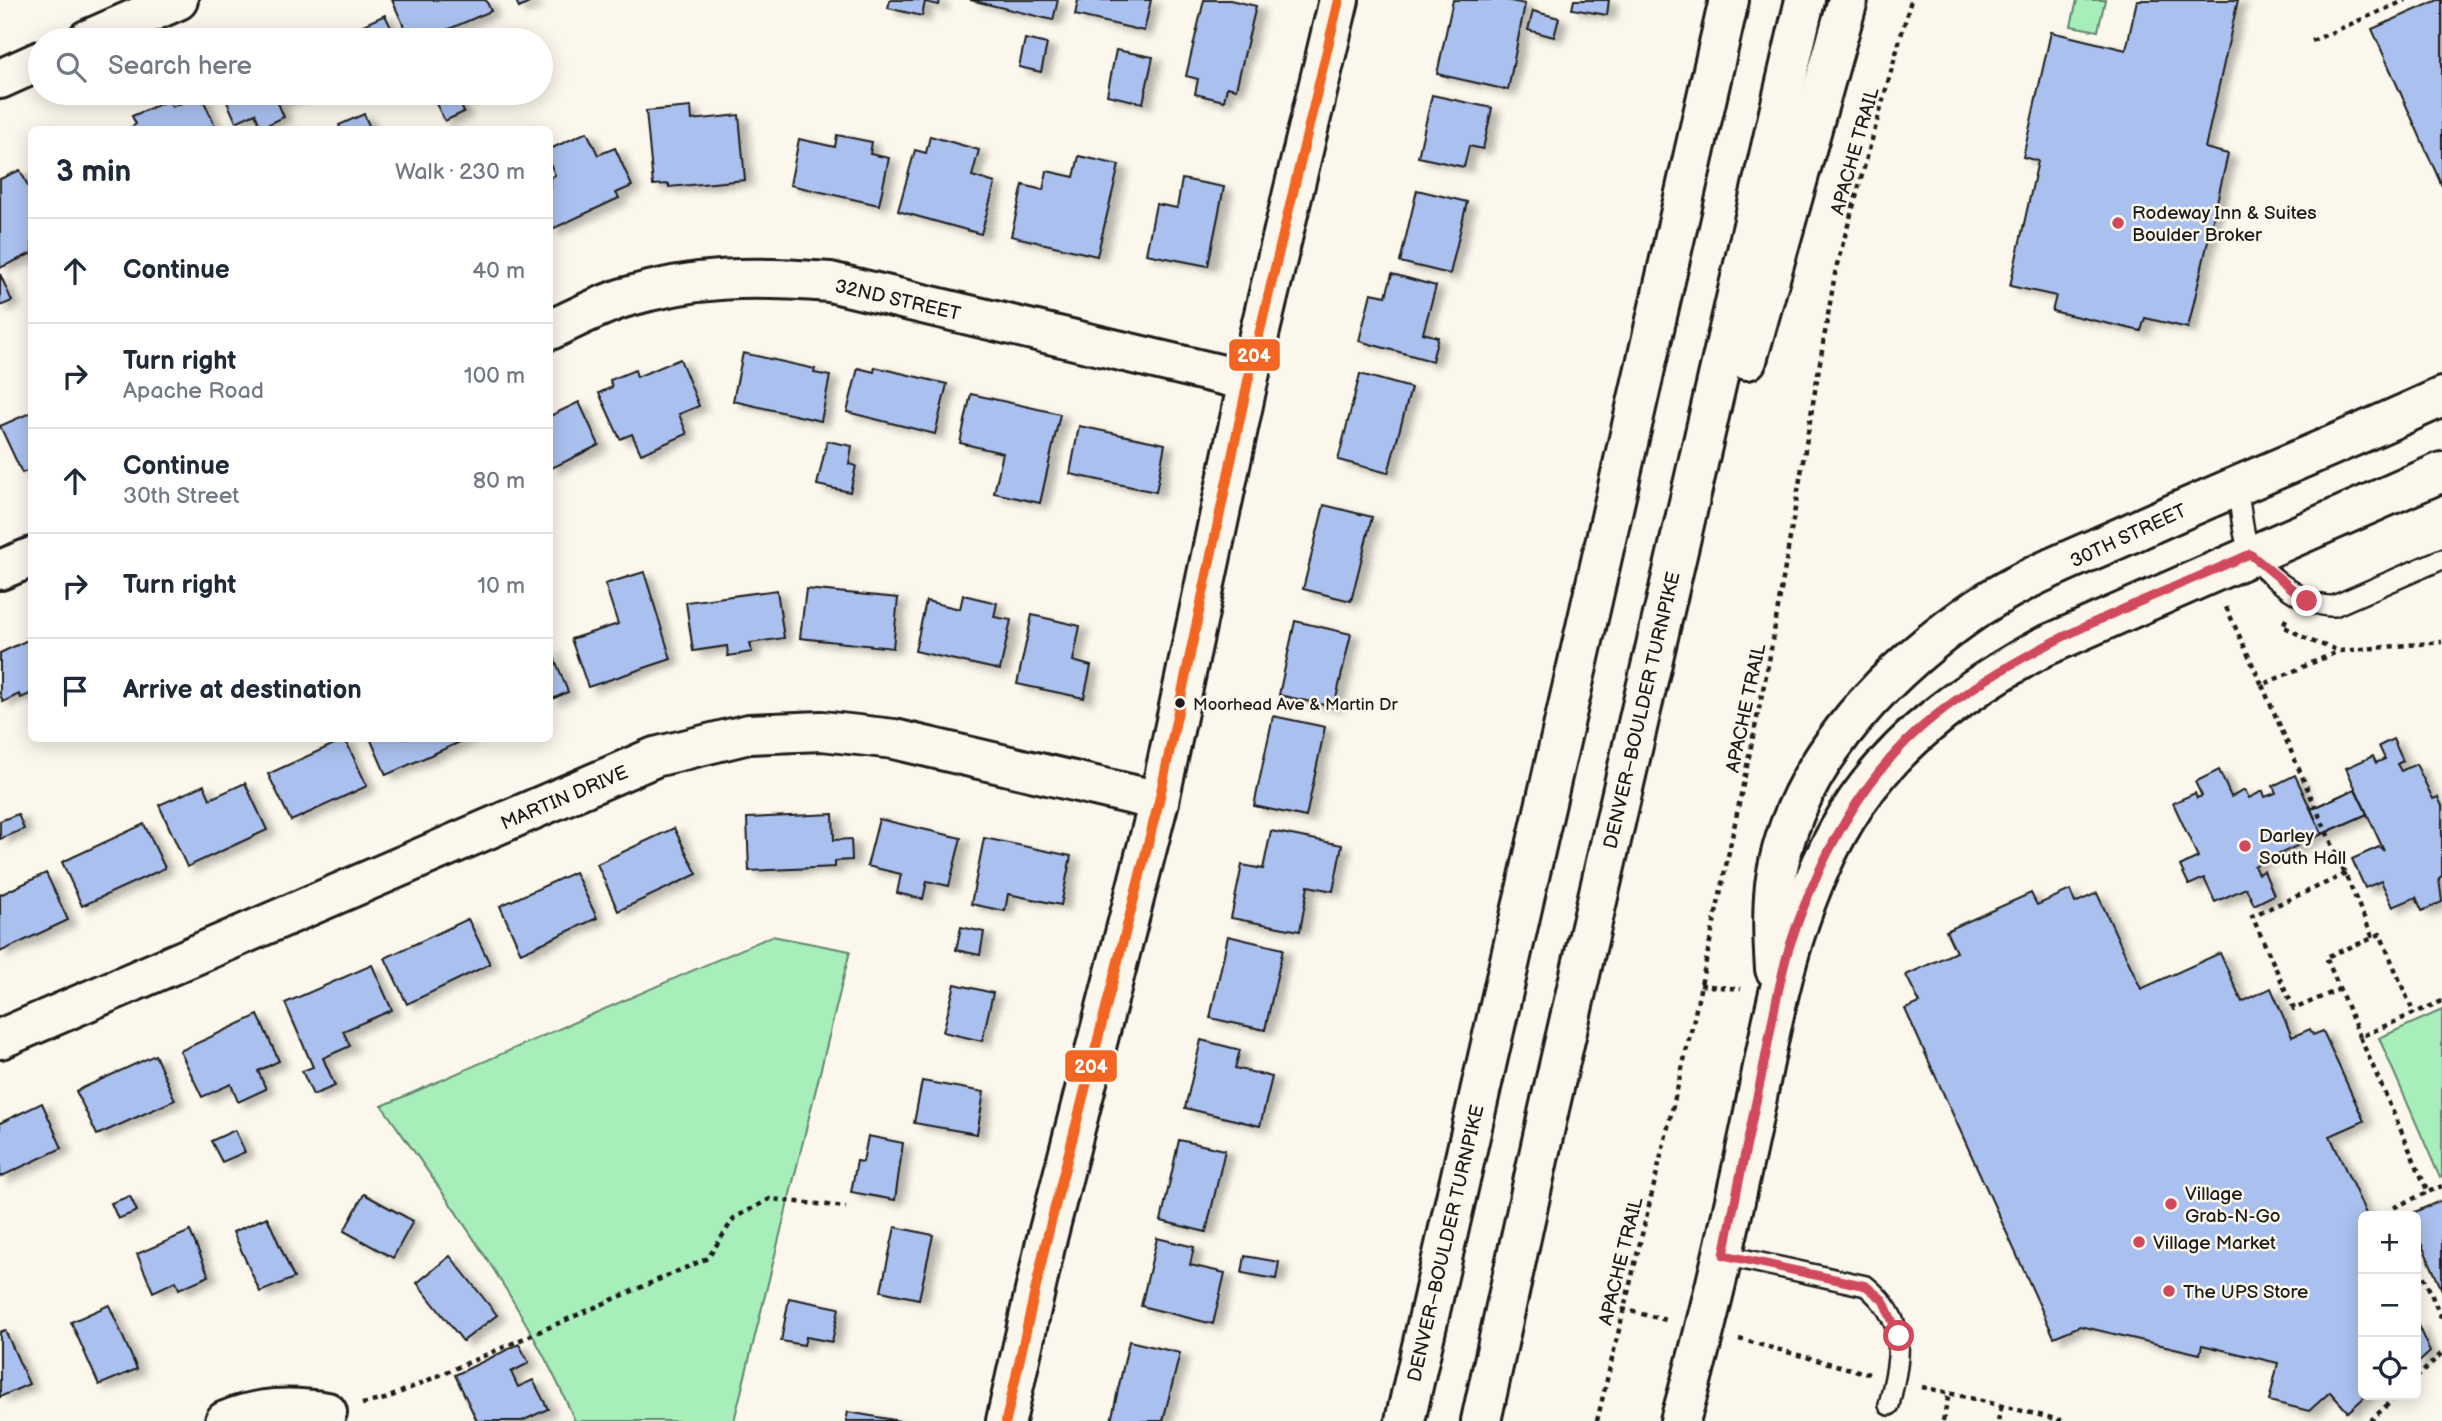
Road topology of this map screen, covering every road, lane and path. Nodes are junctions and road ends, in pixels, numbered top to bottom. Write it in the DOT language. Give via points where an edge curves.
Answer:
graph roads {
  1 [pos="178,0"];
  2 [pos="1339,0"];
  3 [pos="1729,0"];
  4 [pos="1805,0"];
  5 [pos="1848,0"];
  6 [pos="1911,0"];
  7 [pos="2406,0"];
  8 [pos="114,28"];
  9 [pos="2312,41"];
  10 [pos="28,66"];
  11 [pos="0,79"];
  12 [pos="553,329"];
  13 [pos="1248,381"];
  14 [pos="2442,397"];
  15 [pos="2442,472"];
  16 [pos="2237,485"];
  17 [pos="2250,554"];
  18 [pos="28,559"];
  19 [pos="2442,559"];
  20 [pos="0,570"];
  21 [pos="2226,607"];
  22 [pos="2287,618"];
  23 [pos="2442,642"];
  24 [pos="2340,651"];
  25 [pos="2262,685"];
  26 [pos="1159,801"];
  27 [pos="1617,813"];
  28 [pos="2346,874"];
  29 [pos="2372,937"];
  30 [pos="2340,989"];
  31 [pos="1777,992"];
  32 [pos="2442,1001"];
  33 [pos="2414,1014"];
  34 [pos="2360,1037"];
  35 [pos="0,1039"];
  36 [pos="2442,1186"];
  37 [pos="2428,1192"];
  38 [pos="846,1206"];
  39 [pos="2394,1211"];
  40 [pos="1724,1255"];
  41 [pos="2421,1270"];
  42 [pos="1622,1309"];
  43 [pos="2442,1320"];
  44 [pos="1706,1330"];
  45 [pos="2442,1353"];
  46 [pos="2421,1373"];
  47 [pos="1895,1381"];
  48 [pos="1948,1393"];
  49 [pos="2393,1400"];
  50 [pos="2002,1404"];
  51 [pos="1889,1405"];
  52 [pos="327,1412"];
  53 [pos="226,1421"];
  54 [pos="1006,1421"];
  55 [pos="1405,1421"];
  56 [pos="1481,1421"];
  57 [pos="1597,1421"];
  58 [pos="1679,1421"];
  59 [pos="1943,1421"];
  60 [pos="1998,1421"];
  61 [pos="2064,1421"];
  62 [pos="2370,1421"];
  1 -- 8 [label="main road"];
  2 -- 13 [label="main road"];
  3 -- 55 [label="main road, DENVER–BOULDER TURNPIKE"];
  4 -- 27 [label="main road, DENVER–BOULDER TURNPIKE"];
  5 -- 27 [label="main road"];
  6 -- 42 [label="path, APACHE TRAIL" via="1836,268 1769,661 1693,1023"];
  7 -- 9 [label="path"];
  10 -- 11 [label="main road"];
  12 -- 13 [label="main road, 32ND STREET" via="632,296 689,282 760,276 830,282"];
  13 -- 26 [label="main road"];
  14 -- 16 [label="main road, 30TH STREET"];
  15 -- 17 [label="main road"];
  16 -- 17 [label="lane"];
  16 -- 31 [label="main road, 30TH STREET" via="2060,566 1967,615 1916,655 1847,724 1813,775 1786,839 1775,882 1772,923"];
  17 -- 19 [label="lane" via="2298,596 2326,606"];
  17 -- 31 [label="main road" via="2056,640 2007,666 1934,716 1869,786 1839,832 1804,910"];
  18 -- 20 [label="main road"];
  21 -- 25 [label="path"];
  22 -- 24 [label="path" via="2283,626"];
  23 -- 24 [label="path"];
  24 -- 25 [label="path"];
  25 -- 28 [label="path"];
  26 -- 35 [label="main road, MARTIN DRIVE" via="894,739 822,731 749,734 655,757"];
  26 -- 54 [label="main road" via="1046,1242"];
  27 -- 56 [label="main road, DENVER–BOULDER TURNPIKE"];
  28 -- 29 [label="path"];
  28 -- 30 [label="path" via="2252,916 2294,1009"];
  29 -- 30 [label="path" via="2326,957"];
  29 -- 33 [label="path" via="2380,934"];
  30 -- 34 [label="path"];
  31 -- 40 [label="main road"];
  32 -- 33 [label="path"];
  33 -- 34 [label="path"];
  34 -- 37 [label="path"];
  36 -- 37 [label="path"];
  37 -- 39 [label="path"];
  38 -- 52 [label="path" via="770,1199 733,1218 708,1258 385,1399"];
  40 -- 44 [label="main road"];
  40 -- 47 [label="lane" via="1866,1286 1883,1300 1899,1336"];
  41 -- 43 [label="path"];
  42 -- 44 [label="path"];
  42 -- 57 [label="path, APACHE TRAIL"];
  44 -- 47 [label="path"];
  44 -- 58 [label="main road"];
  45 -- 46 [label="path"];
  47 -- 48 [label="path"];
  47 -- 51 [label="lane"];
  48 -- 50 [label="path"];
  48 -- 59 [label="path"];
  49 -- 62 [label="path"];
  50 -- 60 [label="path"];
  50 -- 61 [label="path"];
  52 -- 53 [label="main road" via="293,1406 244,1413"];
}
